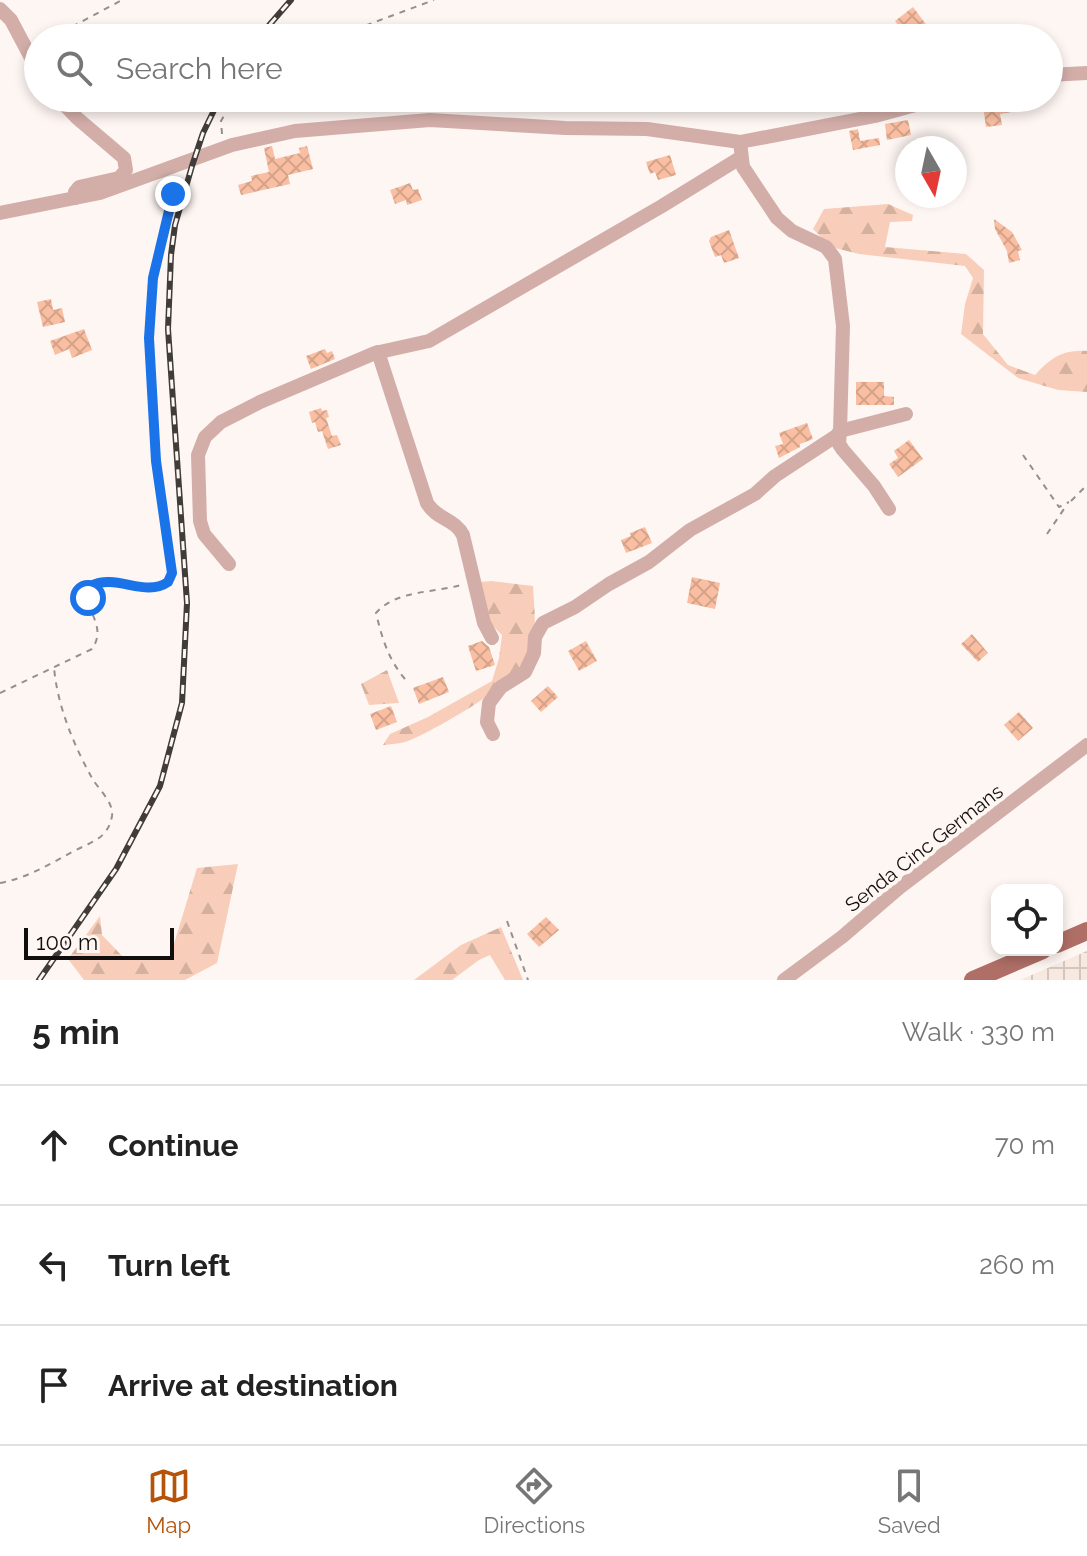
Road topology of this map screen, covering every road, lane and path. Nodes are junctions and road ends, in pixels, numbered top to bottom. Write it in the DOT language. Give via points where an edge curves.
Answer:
graph roads {
  1 [pos="122,0"];
  2 [pos="434,0"];
  3 [pos="0,9"];
  4 [pos="77,24"];
  5 [pos="370,24"];
  6 [pos="24,45"];
  7 [pos="1087,73"];
  8 [pos="1063,74"];
  9 [pos="71,112"];
  10 [pos="226,112"];
  11 [pos="890,112"];
  12 [pos="740,142"];
  13 [pos="229,146"];
  14 [pos="740,158"];
  15 [pos="160,180"];
  16 [pos="75,198"];
  17 [pos="0,213"];
  18 [pos="378,352"];
  19 [pos="906,414"];
  20 [pos="840,431"];
  21 [pos="1023,455"];
  22 [pos="1087,485"];
  23 [pos="1069,502"];
  24 [pos="889,509"];
  25 [pos="1047,534"];
  26 [pos="229,564"];
  27 [pos="472,574"];
  28 [pos="492,638"];
  29 [pos="54,666"];
  30 [pos="405,679"];
  31 [pos="0,693"];
  32 [pos="493,734"];
  33 [pos="1087,745"];
  34 [pos="0,883"];
  35 [pos="507,921"];
  36 [pos="1087,931"];
  37 [pos="1063,941"];
  38 [pos="1029,956"];
  39 [pos="528,980"];
  40 [pos="784,980"];
  41 [pos="973,980"];
  1 -- 4 [label="path"];
  2 -- 5 [label="path"];
  3 -- 6 [label="street"];
  7 -- 8 [label="street"];
  9 -- 16 [label="street" via="126,163 119,178 79,187"];
  10 -- 13 [label="path" via="221,132"];
  11 -- 12 [label="street"];
  12 -- 13 [label="street" via="647,129 430,120 295,131"];
  12 -- 14 [label="street"];
  13 -- 16 [label="street"];
  14 -- 18 [label="street" via="429,341"];
  14 -- 20 [label="street" via="777,218 826,247 835,259 843,326"];
  15 -- 29 [label="path" via="173,194 153,278 150,368 172,573 168,582 154,588 110,581 91,586 88,598 99,639 92,649"];
  16 -- 17 [label="street"];
  18 -- 26 [label="street" via="260,402 221,422 205,437 197,468 200,521 210,544"];
  18 -- 27 [label="street" via="427,503 459,528"];
  19 -- 20 [label="street"];
  20 -- 24 [label="street" via="839,444"];
  20 -- 32 [label="street" via="755,494 543,623 525,672 501,687 489,703 487,722"];
  21 -- 23 [label="path" via="1059,507"];
  22 -- 23 [label="path"];
  23 -- 25 [label="path"];
  27 -- 28 [label="street"];
  27 -- 30 [label="path" via="468,583 396,599 376,613 393,665"];
  29 -- 31 [label="path"];
  29 -- 34 [label="path" via="69,728 112,817 95,843"];
  33 -- 40 [label="street, Senda Cinc Germans"];
  35 -- 39 [label="path"];
  36 -- 37 [label="main road"];
  38 -- 41 [label="main road"];
}
